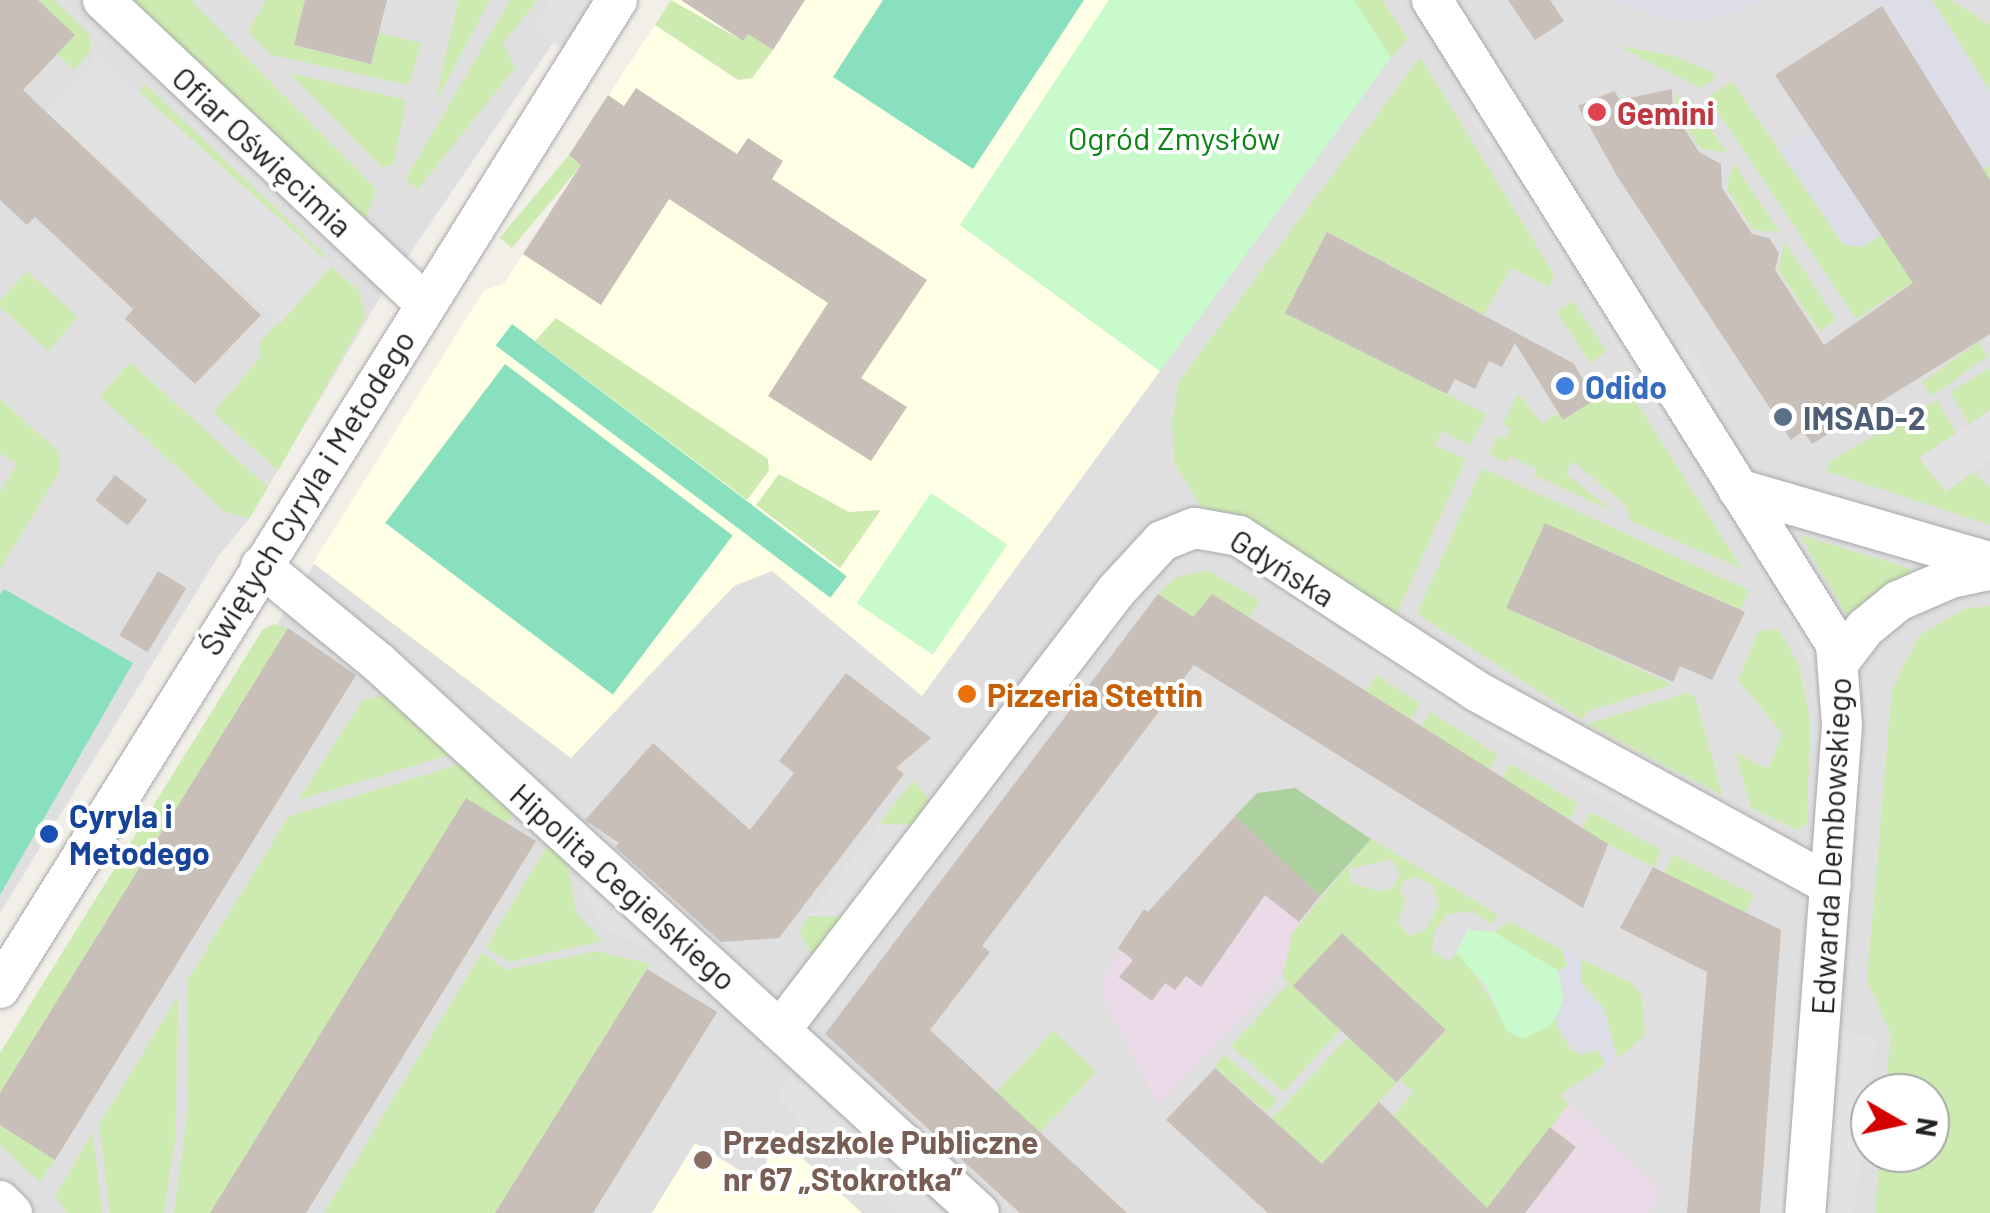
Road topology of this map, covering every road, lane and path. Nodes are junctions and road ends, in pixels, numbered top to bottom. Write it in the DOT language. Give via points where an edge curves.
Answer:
graph roads {
  1 [pos="103,0"];
  2 [pos="617,0"];
  3 [pos="1432,0"];
  4 [pos="423,302"];
  5 [pos="1738,489"];
  6 [pos="1990,562"];
  7 [pos="261,566"];
  8 [pos="1990,570"];
  9 [pos="1839,662"];
  10 [pos="1831,885"];
  11 [pos="0,988"];
  12 [pos="781,1029"];
  13 [pos="0,1201"];
  14 [pos="12,1213"];
  15 [pos="979,1213"];
  16 [pos="1805,1213"];
  1 -- 4 [label="street, Ofiar Oświęcimia"];
  2 -- 4 [label="street, Świętych Cyryla i Metodego"];
  3 -- 5 [label="street"];
  4 -- 7 [label="street, Świętych Cyryla i Metodego"];
  5 -- 6 [label="street"];
  5 -- 9 [label="street" via="1828,626"];
  7 -- 11 [label="street, Świętych Cyryla i Metodego"];
  7 -- 12 [label="street, Hipolita Cegielskiego" via="378,662"];
  8 -- 9 [label="street, Edwarda Dembowskiego" via="1898,601"];
  9 -- 10 [label="street, Edwarda Dembowskiego" via="1842,726"];
  10 -- 12 [label="street, Gdyńska" via="1478,692 1239,536 1195,528 1162,540 1116,591"];
  10 -- 16 [label="street, Edwarda Dembowskiego"];
  12 -- 15 [label="street, Hipolita Cegielskiego"];
  13 -- 14 [label="street"];
}
